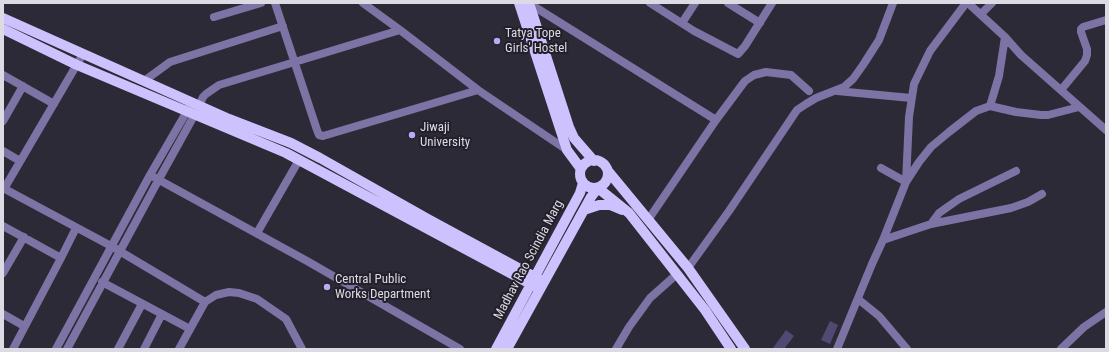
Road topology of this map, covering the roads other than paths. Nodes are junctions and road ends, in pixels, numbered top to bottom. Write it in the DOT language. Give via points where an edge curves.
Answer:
graph roads {
  1 [pos="260,3"];
  2 [pos="275,3"];
  3 [pos="363,3"];
  4 [pos="526,3"];
  5 [pos="650,3"];
  6 [pos="695,3"];
  7 [pos="728,3"];
  8 [pos="772,3"];
  9 [pos="893,3"];
  10 [pos="967,3"];
  11 [pos="992,3"];
  12 [pos="981,14"];
  13 [pos="214,17"];
  14 [pos="3,18"];
  15 [pos="1106,20"];
  16 [pos="682,23"];
  17 [pos="760,23"];
  18 [pos="283,26"];
  19 [pos="3,29"];
  20 [pos="400,30"];
  21 [pos="1005,37"];
  22 [pos="83,54"];
  23 [pos="295,62"];
  24 [pos="78,65"];
  25 [pos="3,75"];
  26 [pos="144,81"];
  27 [pos="23,86"];
  28 [pos="478,90"];
  29 [pos="1061,90"];
  30 [pos="809,91"];
  31 [pos="834,91"];
  32 [pos="911,98"];
  33 [pos="54,104"];
  34 [pos="990,106"];
  35 [pos="1079,107"];
  36 [pos="193,108"];
  37 [pos="716,120"];
  38 [pos="3,121"];
  39 [pos="1106,130"];
  40 [pos="576,140"];
  41 [pos="566,148"];
  42 [pos="3,151"];
  43 [pos="299,160"];
  44 [pos="594,160"];
  45 [pos="20,161"];
  46 [pos="881,168"];
  47 [pos="582,169"];
  48 [pos="608,171"];
  49 [pos="1016,171"];
  50 [pos="150,175"];
  51 [pos="158,179"];
  52 [pos="906,182"];
  53 [pos="583,183"];
  54 [pos="598,188"];
  55 [pos="4,189"];
  56 [pos="1042,194"];
  57 [pos="584,210"];
  58 [pos="629,213"];
  59 [pos="648,220"];
  60 [pos="931,224"];
  61 [pos="3,226"];
  62 [pos="76,228"];
  63 [pos="257,233"];
  64 [pos="24,237"];
  65 [pos="883,240"];
  66 [pos="111,246"];
  67 [pos="120,252"];
  68 [pos="61,258"];
  69 [pos="688,268"];
  70 [pos="3,273"];
  71 [pos="677,274"];
  72 [pos="102,282"];
  73 [pos="537,283"];
  74 [pos="858,299"];
  75 [pos="205,302"];
  76 [pos="142,304"];
  77 [pos="1106,312"];
  78 [pos="3,314"];
  79 [pos="162,314"];
  80 [pos="24,326"];
  81 [pos="190,329"];
  82 [pos="13,349"];
  83 [pos="56,349"];
  84 [pos="67,349"];
  85 [pos="118,349"];
  86 [pos="144,349"];
  87 [pos="179,349"];
  88 [pos="302,349"];
  89 [pos="460,349"];
  90 [pos="496,349"];
  91 [pos="507,349"];
  92 [pos="616,349"];
  93 [pos="731,349"];
  94 [pos="745,349"];
  95 [pos="837,349"];
  96 [pos="907,349"];
  97 [pos="1061,349"];
  1 -- 13 [label="street"];
  2 -- 18 [label="street"];
  3 -- 20 [label="street"];
  4 -- 37 [label="street"];
  4 -- 40 [label="main road" via="569,127"];
  4 -- 41 [label="main road"];
  5 -- 16 [label="street"];
  6 -- 16 [label="street"];
  7 -- 17 [label="street"];
  8 -- 17 [label="street"];
  9 -- 31 [label="street" via="879,40 863,65 849,83"];
  10 -- 12 [label="street"];
  10 -- 32 [label="street" via="930,51 914,84"];
  11 -- 12 [label="street"];
  12 -- 21 [label="street"];
  14 -- 22 [label="main road"];
  15 -- 29 [label="street" via="1081,29 1087,55"];
  16 -- 17 [label="street" via="738,54"];
  18 -- 23 [label="street"];
  18 -- 26 [label="street" via="177,59"];
  19 -- 24 [label="main road"];
  20 -- 23 [label="street"];
  20 -- 28 [label="street"];
  21 -- 29 [label="street"];
  21 -- 34 [label="street" via="999,76"];
  22 -- 24 [label="street"];
  22 -- 26 [label="main road"];
  23 -- 28 [label="street" via="317,130 323,136"];
  23 -- 36 [label="street" via="210,90"];
  24 -- 33 [label="street"];
  24 -- 36 [label="main road"];
  25 -- 27 [label="street"];
  26 -- 36 [label="main road"];
  27 -- 33 [label="street"];
  27 -- 38 [label="street"];
  28 -- 41 [label="street"];
  29 -- 35 [label="street"];
  30 -- 37 [label="street" via="791,75 766,72 754,75 745,81"];
  31 -- 32 [label="street"];
  31 -- 69 [label="street" via="797,110"];
  32 -- 52 [label="street"];
  33 -- 45 [label="street"];
  34 -- 35 [label="street" via="1041,115"];
  34 -- 52 [label="street" via="976,111 931,147"];
  35 -- 39 [label="street"];
  36 -- 43 [label="main road"];
  36 -- 50 [label="street"];
  36 -- 51 [label="street"];
  36 -- 73 [label="main road" via="291,143"];
  37 -- 59 [label="street"];
  40 -- 41 [label="main road"];
  40 -- 44 [label="main road"];
  41 -- 47 [label="main road"];
  42 -- 45 [label="street"];
  43 -- 63 [label="street"];
  43 -- 73 [label="main road"];
  44 -- 47 [label="main road"];
  44 -- 48 [label="main road" via="603,163"];
  45 -- 55 [label="street"];
  46 -- 52 [label="street"];
  47 -- 53 [label="main road"];
  48 -- 54 [label="main road" via="607,181"];
  48 -- 59 [label="main road"];
  49 -- 60 [label="street" via="959,199 939,213"];
  50 -- 51 [label="street"];
  50 -- 66 [label="street"];
  51 -- 63 [label="street"];
  51 -- 67 [label="street"];
  52 -- 65 [label="street"];
  53 -- 54 [label="main road" via="590,188"];
  53 -- 73 [label="main road, Madhav Rao Scindia Marg"];
  54 -- 57 [label="main road, Madhav Rao Scindia Marg"];
  54 -- 58 [label="main road"];
  55 -- 62 [label="street"];
  56 -- 60 [label="street" via="1010,208"];
  57 -- 58 [label="main road" via="599,205 610,205"];
  57 -- 73 [label="main road, Madhav Rao Scindia Marg"];
  58 -- 71 [label="main road"];
  59 -- 69 [label="main road"];
  60 -- 65 [label="street"];
  61 -- 64 [label="street"];
  62 -- 66 [label="street"];
  62 -- 68 [label="street"];
  63 -- 89 [label="street"];
  64 -- 68 [label="street"];
  64 -- 70 [label="street"];
  65 -- 74 [label="street"];
  66 -- 67 [label="street"];
  66 -- 83 [label="street"];
  67 -- 72 [label="street"];
  67 -- 75 [label="street"];
  68 -- 80 [label="street"];
  69 -- 94 [label="main road"];
  71 -- 92 [label="street" via="650,298"];
  71 -- 93 [label="main road"];
  72 -- 76 [label="street"];
  72 -- 84 [label="street"];
  73 -- 90 [label="main road, Madhav Rao Scindia Marg"];
  73 -- 91 [label="main road, Madhav Rao Scindia Marg"];
  74 -- 95 [label="street"];
  74 -- 96 [label="street" via="879,316"];
  75 -- 81 [label="street"];
  75 -- 88 [label="street" via="229,292 257,299 286,319"];
  76 -- 79 [label="street"];
  76 -- 85 [label="street"];
  77 -- 97 [label="street" via="1084,327"];
  78 -- 80 [label="street"];
  79 -- 81 [label="street"];
  79 -- 86 [label="street"];
  80 -- 82 [label="street"];
  81 -- 87 [label="street"];
}
